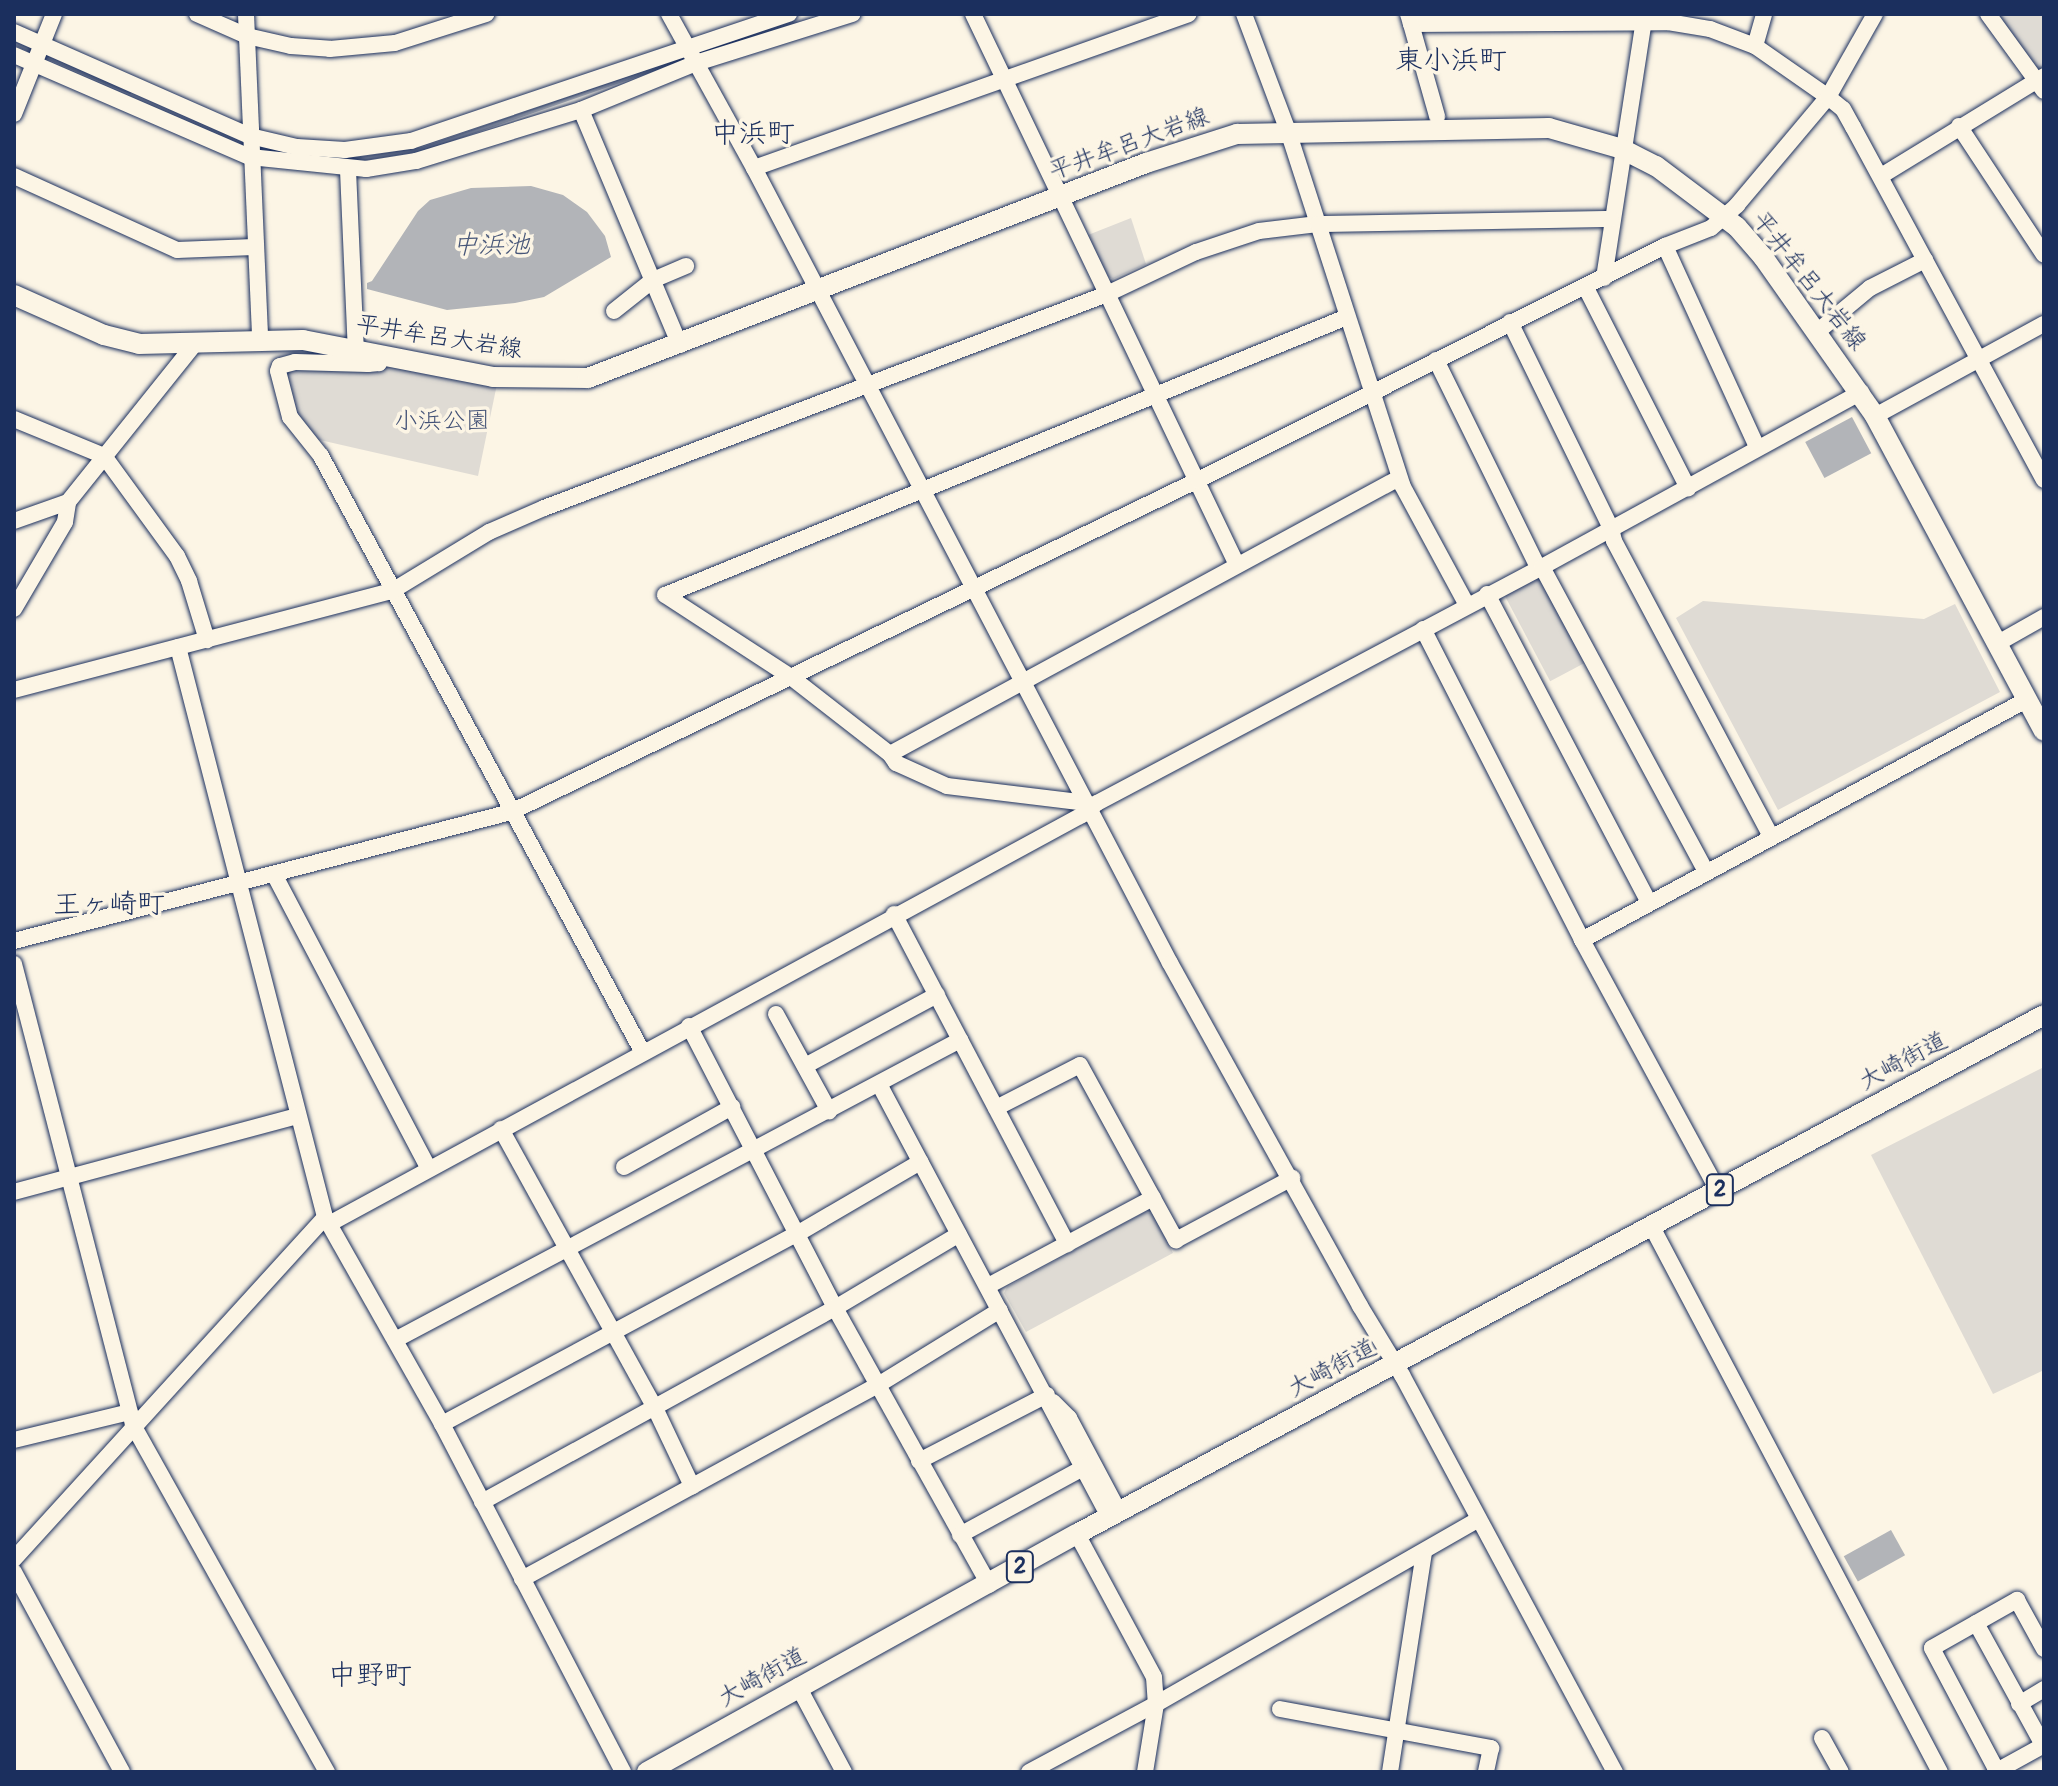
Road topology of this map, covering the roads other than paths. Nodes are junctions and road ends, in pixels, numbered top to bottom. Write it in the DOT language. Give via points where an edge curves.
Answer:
graph roads {
  1 [pos="54,14"];
  2 [pos="197,14"];
  3 [pos="246,14"];
  4 [pos="486,14"];
  5 [pos="669,14"];
  6 [pos="789,14"];
  7 [pos="852,14"];
  8 [pos="973,14"];
  9 [pos="1188,14"];
  10 [pos="1244,14"];
  11 [pos="1764,14"];
  12 [pos="1875,14"];
  13 [pos="1988,14"];
  14 [pos="1644,18"];
  15 [pos="1409,19"];
  16 [pos="14,32"];
  17 [pos="247,36"];
  18 [pos="42,45"];
  19 [pos="1755,46"];
  20 [pos="687,47"];
  21 [pos="14,55"];
  22 [pos="33,63"];
  23 [pos="696,63"];
  24 [pos="1004,78"];
  25 [pos="2041,82"];
  26 [pos="1828,97"];
  27 [pos="581,110"];
  28 [pos="14,114"];
  29 [pos="1437,116"];
  30 [pos="1959,126"];
  31 [pos="1288,131"];
  32 [pos="250,136"];
  33 [pos="1622,149"];
  34 [pos="250,157"];
  35 [pos="754,168"];
  36 [pos="348,170"];
  37 [pos="14,176"];
  38 [pos="1881,176"];
  39 [pos="1060,197"];
  40 [pos="1726,218"];
  41 [pos="1611,219"];
  42 [pos="1318,224"];
  43 [pos="1665,246"];
  44 [pos="254,247"];
  45 [pos="2044,255"];
  46 [pos="1925,260"];
  47 [pos="686,266"];
  48 [pos="1604,278"];
  49 [pos="653,280"];
  50 [pos="1586,288"];
  51 [pos="818,291"];
  52 [pos="1107,294"];
  53 [pos="14,295"];
  54 [pos="614,311"];
  55 [pos="1347,317"];
  56 [pos="1510,322"];
  57 [pos="2044,324"];
  58 [pos="1817,332"];
  59 [pos="260,340"];
  60 [pos="194,345"];
  61 [pos="680,345"];
  62 [pos="356,351"];
  63 [pos="382,358"];
  64 [pos="1436,360"];
  65 [pos="1978,360"];
  66 [pos="867,384"];
  67 [pos="1372,392"];
  68 [pos="1861,392"];
  69 [pos="1154,394"];
  70 [pos="1875,416"];
  71 [pos="14,419"];
  72 [pos="1757,447"];
  73 [pos="104,456"];
  74 [pos="1399,478"];
  75 [pos="1198,480"];
  76 [pos="2044,480"];
  77 [pos="1688,488"];
  78 [pos="919,489"];
  79 [pos="68,502"];
  80 [pos="14,521"];
  81 [pos="1611,528"];
  82 [pos="1237,565"];
  83 [pos="1540,567"];
  84 [pos="972,588"];
  85 [pos="392,591"];
  86 [pos="1487,594"];
  87 [pos="1467,605"];
  88 [pos="14,609"];
  89 [pos="2044,617"];
  90 [pos="1423,629"];
  91 [pos="207,640"];
  92 [pos="1998,643"];
  93 [pos="178,647"];
  94 [pos="791,677"];
  95 [pos="1022,681"];
  96 [pos="14,690"];
  97 [pos="2028,699"];
  98 [pos="2044,731"];
  99 [pos="890,754"];
  100 [pos="1088,806"];
  101 [pos="511,812"];
  102 [pos="1771,836"];
  103 [pos="1706,872"];
  104 [pos="274,874"];
  105 [pos="239,883"];
  106 [pos="1649,903"];
  107 [pos="894,914"];
  108 [pos="1582,940"];
  109 [pos="14,941"];
  110 [pos="14,964"];
  111 [pos="937,995"];
  112 [pos="776,1014"];
  113 [pos="2044,1015"];
  114 [pos="689,1026"];
  115 [pos="960,1040"];
  116 [pos="642,1051"];
  117 [pos="805,1066"];
  118 [pos="879,1084"];
  119 [pos="732,1107"];
  120 [pos="996,1108"];
  121 [pos="829,1111"];
  122 [pos="297,1116"];
  123 [pos="501,1129"];
  124 [pos="753,1150"];
  125 [pos="920,1162"];
  126 [pos="624,1167"];
  127 [pos="429,1169"];
  128 [pos="69,1178"];
  129 [pos="1292,1178"];
  130 [pos="1718,1191"];
  131 [pos="14,1192"];
  132 [pos="1153,1198"];
  133 [pos="327,1220"];
  134 [pos="1652,1227"];
  135 [pos="797,1234"];
  136 [pos="959,1234"];
  137 [pos="1067,1244"];
  138 [pos="567,1250"];
  139 [pos="988,1286"];
  140 [pos="835,1308"];
  141 [pos="1000,1310"];
  142 [pos="613,1331"];
  143 [pos="395,1340"];
  144 [pos="1395,1364"];
  145 [pos="878,1385"];
  146 [pos="1047,1395"];
  147 [pos="654,1406"];
  148 [pos="131,1418"];
  149 [pos="442,1424"];
  150 [pos="14,1440"];
  151 [pos="919,1461"];
  152 [pos="1088,1465"];
  153 [pos="692,1486"];
  154 [pos="482,1502"];
  155 [pos="1114,1515"];
  156 [pos="1479,1519"];
  157 [pos="1077,1534"];
  158 [pos="960,1535"];
  159 [pos="1424,1552"];
  160 [pos="14,1559"];
  161 [pos="14,1572"];
  162 [pos="522,1579"];
  163 [pos="989,1585"];
  164 [pos="1976,1623"];
  165 [pos="2044,1649"];
  166 [pos="798,1686"];
  167 [pos="2044,1689"];
  168 [pos="1156,1704"];
  169 [pos="2019,1704"];
  170 [pos="1280,1709"];
  171 [pos="1396,1731"];
  172 [pos="1822,1738"];
  173 [pos="2044,1745"];
  174 [pos="122,1772"];
  175 [pos="327,1772"];
  176 [pos="623,1772"];
  177 [pos="647,1772"];
  178 [pos="844,1772"];
  179 [pos="1029,1772"];
  180 [pos="1145,1772"];
  181 [pos="1390,1772"];
  182 [pos="1396,1772"];
  183 [pos="1486,1772"];
  184 [pos="1615,1772"];
  185 [pos="1841,1772"];
  186 [pos="1940,1772"];
  187 [pos="1996,1772"];
  1 -- 18 [label="street"];
  2 -- 17 [label="street"];
  3 -- 17 [label="street"];
  4 -- 17 [label="street" via="418,37 370,46 291,46"];
  5 -- 20 [label="street"];
  6 -- 20 [label="street"];
  7 -- 23 [label="street"];
  8 -- 24 [label="street"];
  9 -- 24 [label="street"];
  10 -- 31 [label="street"];
  11 -- 19 [label="street"];
  12 -- 26 [label="street"];
  13 -- 25 [label="street"];
  14 -- 15 [label="street"];
  14 -- 19 [label="street" via="1710,29"];
  14 -- 33 [label="street"];
  15 -- 29 [label="street"];
  16 -- 18 [label="street"];
  17 -- 32 [label="street"];
  18 -- 22 [label="street"];
  18 -- 32 [label="street"];
  19 -- 26 [label="street"];
  20 -- 23 [label="street"];
  20 -- 32 [label="street" via="411,141 320,149"];
  21 -- 22 [label="street"];
  22 -- 28 [label="street"];
  22 -- 34 [label="street"];
  23 -- 27 [label="street"];
  23 -- 35 [label="street"];
  24 -- 35 [label="street"];
  24 -- 39 [label="street"];
  25 -- 30 [label="street"];
  26 -- 38 [label="street" via="1843,109"];
  26 -- 40 [label="street"];
  27 -- 36 [label="street" via="416,161"];
  27 -- 49 [label="street"];
  30 -- 38 [label="street"];
  30 -- 45 [label="street"];
  31 -- 33 [label="main road, 平井牟呂大岩線" via="1529,126"];
  31 -- 39 [label="main road, 平井牟呂大岩線" via="1237,134 1193,145"];
  31 -- 42 [label="street"];
  32 -- 34 [label="street"];
  33 -- 40 [label="main road, 平井牟呂大岩線" via="1656,166"];
  33 -- 41 [label="street"];
  34 -- 36 [label="street"];
  34 -- 44 [label="street"];
  35 -- 51 [label="street"];
  36 -- 62 [label="street"];
  37 -- 44 [label="street" via="177,250"];
  38 -- 46 [label="street"];
  39 -- 51 [label="main road, 平井牟呂大岩線"];
  39 -- 52 [label="street"];
  40 -- 43 [label="street"];
  40 -- 58 [label="main road, 平井牟呂大岩線" via="1763,257"];
  41 -- 42 [label="street"];
  41 -- 48 [label="street"];
  42 -- 52 [label="street" via="1234,239"];
  42 -- 55 [label="street"];
  43 -- 48 [label="street"];
  43 -- 72 [label="street"];
  44 -- 59 [label="street"];
  46 -- 58 [label="street" via="1870,288"];
  46 -- 65 [label="street"];
  47 -- 49 [label="street"];
  48 -- 50 [label="street"];
  49 -- 54 [label="street"];
  49 -- 61 [label="street"];
  50 -- 56 [label="street"];
  50 -- 77 [label="street"];
  51 -- 61 [label="main road, 平井牟呂大岩線"];
  51 -- 66 [label="street"];
  52 -- 66 [label="street"];
  52 -- 69 [label="street"];
  53 -- 60 [label="main road, 平井牟呂大岩線" via="104,335 139,344"];
  55 -- 67 [label="street"];
  55 -- 69 [label="street"];
  56 -- 64 [label="street"];
  56 -- 81 [label="street"];
  57 -- 65 [label="street"];
  58 -- 68 [label="main road, 平井牟呂大岩線"];
  59 -- 60 [label="main road, 平井牟呂大岩線"];
  59 -- 62 [label="main road, 平井牟呂大岩線" via="303,340"];
  60 -- 73 [label="street"];
  61 -- 63 [label="main road, 平井牟呂大岩線" via="607,373 570,380 493,377"];
  62 -- 63 [label="main road, 平井牟呂大岩線"];
  63 -- 85 [label="street" via="368,364 295,362 278,371 290,417 321,456"];
  64 -- 67 [label="street"];
  64 -- 83 [label="street"];
  65 -- 70 [label="street"];
  65 -- 76 [label="street"];
  66 -- 78 [label="street"];
  66 -- 85 [label="street" via="544,508 489,532"];
  67 -- 74 [label="street"];
  67 -- 75 [label="street"];
  68 -- 70 [label="main road, 平井牟呂大岩線"];
  68 -- 72 [label="street"];
  69 -- 75 [label="street"];
  69 -- 78 [label="street"];
  70 -- 92 [label="main road, 平井牟呂大岩線"];
  71 -- 73 [label="street"];
  72 -- 77 [label="street"];
  73 -- 79 [label="street"];
  73 -- 91 [label="street" via="177,556"];
  74 -- 82 [label="street"];
  74 -- 87 [label="street"];
  75 -- 82 [label="street"];
  75 -- 84 [label="street"];
  77 -- 81 [label="street"];
  78 -- 84 [label="street"];
  78 -- 94 [label="street" via="665,595"];
  79 -- 80 [label="street"];
  79 -- 88 [label="street" via="65,522"];
  81 -- 83 [label="street"];
  81 -- 102 [label="street"];
  82 -- 95 [label="street"];
  83 -- 86 [label="street"];
  83 -- 103 [label="street"];
  84 -- 94 [label="street"];
  84 -- 95 [label="street"];
  85 -- 91 [label="street"];
  85 -- 101 [label="street"];
  86 -- 87 [label="street"];
  86 -- 106 [label="street"];
  87 -- 90 [label="street"];
  89 -- 92 [label="street"];
  90 -- 100 [label="street"];
  90 -- 108 [label="street"];
  91 -- 93 [label="street"];
  92 -- 97 [label="main road, 平井牟呂大岩線"];
  93 -- 96 [label="street"];
  93 -- 105 [label="street"];
  94 -- 99 [label="street"];
  94 -- 101 [label="street"];
  95 -- 99 [label="street"];
  95 -- 100 [label="street"];
  97 -- 98 [label="main road, 平井牟呂大岩線"];
  97 -- 102 [label="street"];
  99 -- 100 [label="street" via="896,763 947,786"];
  100 -- 107 [label="street"];
  100 -- 129 [label="street"];
  101 -- 104 [label="street"];
  101 -- 116 [label="street"];
  102 -- 103 [label="street"];
  103 -- 106 [label="street"];
  104 -- 105 [label="street"];
  104 -- 127 [label="street"];
  105 -- 109 [label="street"];
  105 -- 122 [label="street"];
  106 -- 108 [label="street"];
  107 -- 111 [label="street"];
  107 -- 114 [label="street"];
  108 -- 130 [label="street"];
  110 -- 128 [label="street"];
  111 -- 115 [label="street"];
  111 -- 117 [label="street"];
  112 -- 117 [label="street"];
  113 -- 130 [label="main road, 大崎街道 / 2"];
  114 -- 116 [label="street"];
  114 -- 119 [label="street"];
  115 -- 118 [label="street"];
  115 -- 120 [label="street"];
  116 -- 123 [label="street"];
  117 -- 121 [label="street"];
  118 -- 121 [label="street"];
  118 -- 125 [label="street"];
  119 -- 124 [label="street"];
  119 -- 126 [label="street"];
  120 -- 132 [label="street" via="1080,1065"];
  120 -- 137 [label="street"];
  121 -- 124 [label="street"];
  122 -- 128 [label="street"];
  122 -- 133 [label="street"];
  123 -- 127 [label="street"];
  123 -- 138 [label="street"];
  124 -- 135 [label="street"];
  124 -- 138 [label="street"];
  125 -- 135 [label="street"];
  125 -- 136 [label="street"];
  127 -- 133 [label="street"];
  128 -- 131 [label="street"];
  128 -- 148 [label="street"];
  129 -- 132 [label="street" via="1176,1240"];
  129 -- 144 [label="street"];
  130 -- 134 [label="main road, 大崎街道 / 2"];
  132 -- 137 [label="street"];
  133 -- 143 [label="street"];
  133 -- 148 [label="street"];
  134 -- 144 [label="main road, 大崎街道 / 2"];
  134 -- 186 [label="street"];
  135 -- 140 [label="street"];
  135 -- 142 [label="street"];
  136 -- 139 [label="street"];
  136 -- 140 [label="street"];
  137 -- 139 [label="street"];
  138 -- 142 [label="street"];
  138 -- 143 [label="street"];
  139 -- 141 [label="street"];
  140 -- 145 [label="street"];
  140 -- 147 [label="street"];
  141 -- 145 [label="street"];
  141 -- 146 [label="street"];
  142 -- 147 [label="street"];
  142 -- 149 [label="street"];
  143 -- 149 [label="street"];
  144 -- 155 [label="main road, 大崎街道 / 2"];
  144 -- 156 [label="street"];
  145 -- 151 [label="street"];
  145 -- 153 [label="street"];
  146 -- 151 [label="street"];
  146 -- 152 [label="street" via="1069,1418"];
  147 -- 153 [label="street"];
  147 -- 154 [label="street"];
  148 -- 150 [label="street"];
  148 -- 160 [label="street"];
  148 -- 175 [label="street"];
  149 -- 154 [label="street"];
  151 -- 158 [label="street"];
  152 -- 155 [label="street"];
  152 -- 158 [label="street"];
  153 -- 162 [label="street"];
  154 -- 162 [label="street"];
  155 -- 157 [label="main road, 大崎街道 / 2"];
  156 -- 159 [label="street"];
  156 -- 184 [label="street"];
  157 -- 163 [label="main road, 大崎街道 / 2"];
  157 -- 168 [label="street" via="1154,1677"];
  158 -- 163 [label="street"];
  159 -- 168 [label="street"];
  159 -- 171 [label="street"];
  161 -- 174 [label="street"];
  162 -- 176 [label="street"];
  163 -- 166 [label="main road, 大崎街道 / 2"];
  164 -- 165 [label="street" via="2017,1600"];
  164 -- 169 [label="street"];
  164 -- 187 [label="street" via="1932,1648"];
  166 -- 177 [label="main road, 大崎街道 / 2"];
  166 -- 178 [label="street"];
  167 -- 169 [label="street"];
  168 -- 179 [label="street"];
  168 -- 180 [label="street"];
  169 -- 173 [label="street"];
  170 -- 171 [label="street"];
  171 -- 181 [label="street"];
  171 -- 183 [label="street" via="1491,1748"];
  172 -- 185 [label="street"];
  173 -- 187 [label="street"];
  181 -- 182 [label="street"];
}
